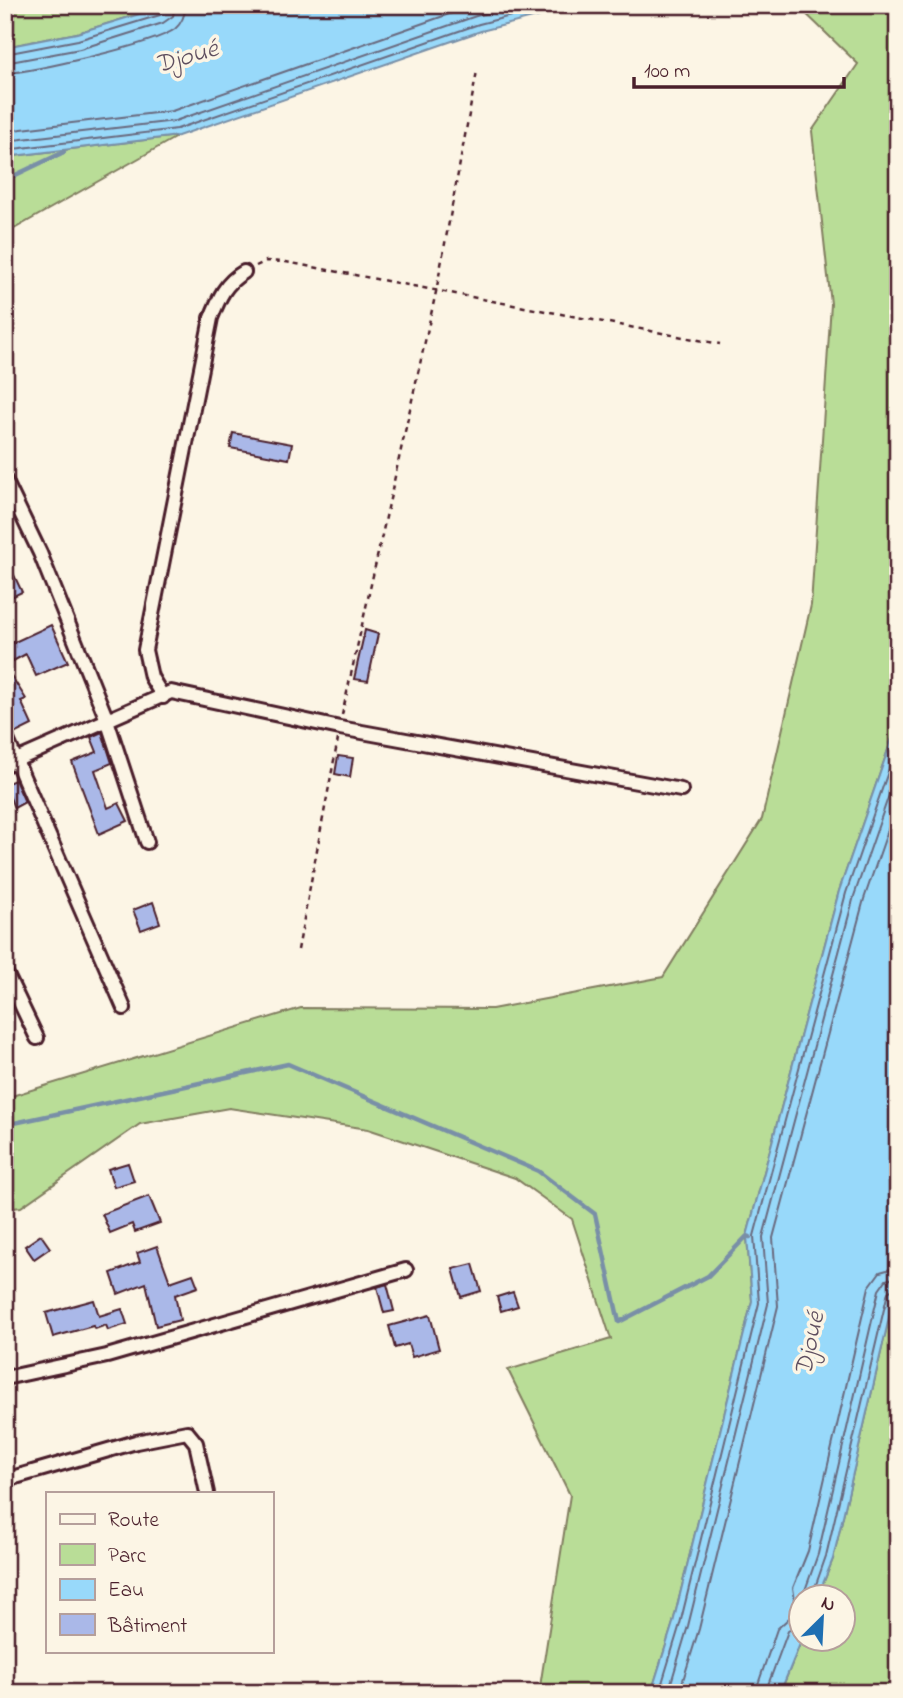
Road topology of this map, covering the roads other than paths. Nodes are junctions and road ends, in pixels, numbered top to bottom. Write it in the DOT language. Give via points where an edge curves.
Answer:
graph roads {
  1 [pos="244,272"];
  2 [pos="5,480"];
  3 [pos="163,697"];
  4 [pos="107,720"];
  5 [pos="5,735"];
  6 [pos="11,762"];
  7 [pos="681,790"];
  8 [pos="147,842"];
  9 [pos="5,971"];
  10 [pos="124,1008"];
  11 [pos="37,1038"];
  12 [pos="406,1270"];
  13 [pos="5,1378"];
  14 [pos="5,1480"];
  15 [pos="207,1492"];
  1 -- 3 [label="street" via="222,292 211,318 168,527 145,650 151,677"];
  2 -- 4 [label="street" via="40,553"];
  3 -- 4 [label="street"];
  3 -- 7 [label="street" via="171,692"];
  4 -- 6 [label="street"];
  4 -- 8 [label="street"];
  5 -- 6 [label="street"];
  6 -- 10 [label="street"];
  9 -- 11 [label="street"];
  12 -- 13 [label="street" via="107,1356"];
  14 -- 15 [label="street" via="187,1432 196,1443"];
}
